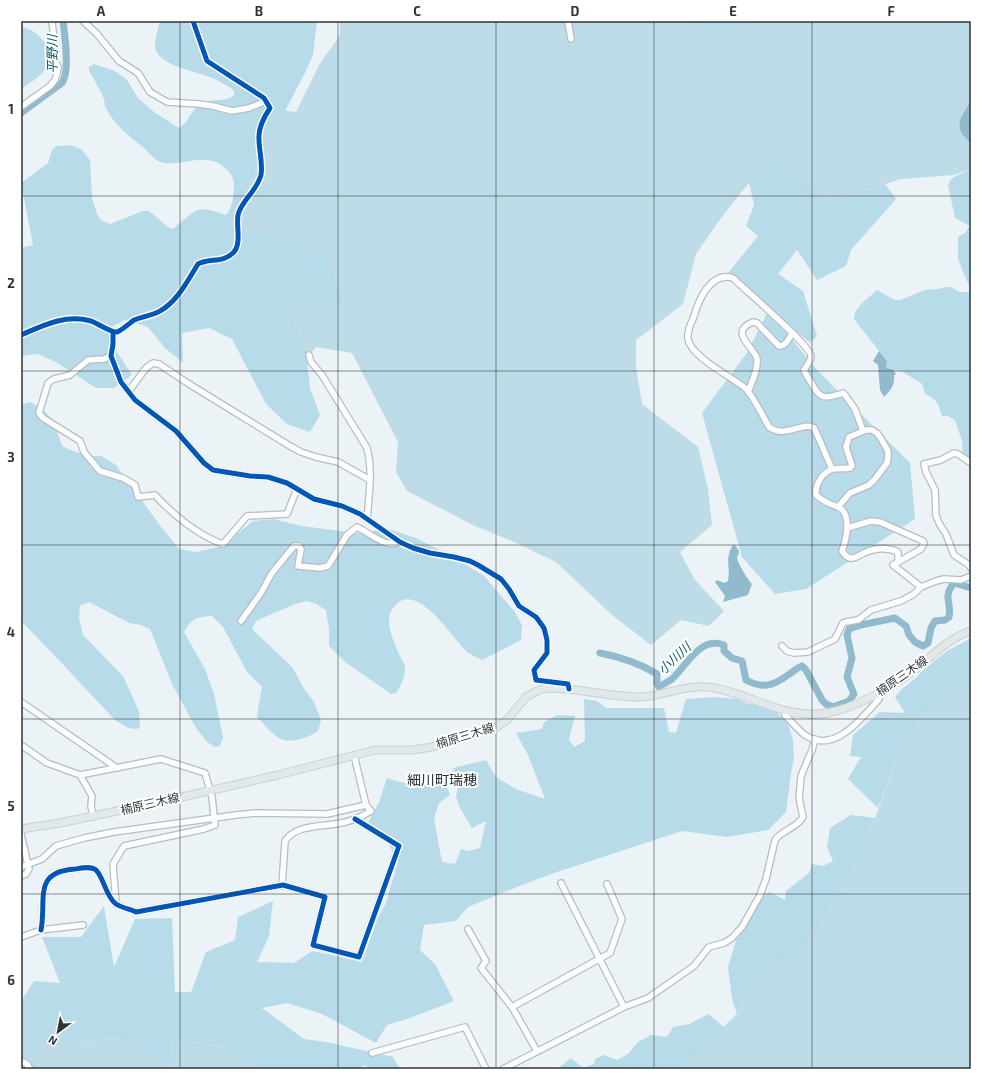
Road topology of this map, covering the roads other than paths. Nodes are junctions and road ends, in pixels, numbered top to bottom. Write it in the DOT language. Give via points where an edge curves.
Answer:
graph roads {
  1 [pos="52,21"];
  2 [pos="84,21"];
  3 [pos="194,21"];
  4 [pos="568,21"];
  5 [pos="571,39"];
  6 [pos="266,101"];
  7 [pos="21,107"];
  8 [pos="113,332"];
  9 [pos="792,333"];
  10 [pos="21,335"];
  11 [pos="309,355"];
  12 [pos="111,356"];
  13 [pos="129,391"];
  14 [pos="748,392"];
  15 [pos="863,431"];
  16 [pos="971,463"];
  17 [pos="832,470"];
  18 [pos="370,480"];
  19 [pos="297,489"];
  20 [pos="838,507"];
  21 [pos="368,519"];
  22 [pos="847,528"];
  23 [pos="400,542"];
  24 [pos="898,561"];
  25 [pos="971,568"];
  26 [pos="971,576"];
  27 [pos="921,587"];
  28 [pos="241,621"];
  29 [pos="971,631"];
  30 [pos="782,646"];
  31 [pos="569,689"];
  32 [pos="878,695"];
  33 [pos="21,702"];
  34 [pos="785,710"];
  35 [pos="815,739"];
  36 [pos="21,745"];
  37 [pos="354,755"];
  38 [pos="117,768"];
  39 [pos="80,775"];
  40 [pos="210,791"];
  41 [pos="366,805"];
  42 [pos="93,817"];
  43 [pos="215,818"];
  44 [pos="355,819"];
  45 [pos="21,829"];
  46 [pos="21,834"];
  47 [pos="29,864"];
  48 [pos="21,867"];
  49 [pos="21,876"];
  50 [pos="561,883"];
  51 [pos="607,884"];
  52 [pos="282,886"];
  53 [pos="116,904"];
  54 [pos="83,925"];
  55 [pos="468,929"];
  56 [pos="41,930"];
  57 [pos="21,937"];
  58 [pos="599,959"];
  59 [pos="512,1007"];
  60 [pos="624,1007"];
  61 [pos="537,1051"];
  62 [pos="372,1053"];
  63 [pos="21,1061"];
  64 [pos="30,1069"];
  65 [pos="486,1069"];
  66 [pos="503,1069"];
  1 -- 7 [label="street" via="54,40 51,53 58,68 55,80 47,89"];
  2 -- 6 [label="street" via="119,61 138,73 150,92 167,102 213,106 232,111"];
  3 -- 6 [label="street" via="207,61"];
  4 -- 5 [label="street"];
  6 -- 8 [label="street" via="270,108 260,127 258,138 261,174 258,183 238,212 237,247 227,257 198,264 166,308 136,319"];
  8 -- 10 [label="street" via="92,321 67,319"];
  8 -- 12 [label="street"];
  9 -- 14 [label="street" via="783,346 779,346 758,323 753,322 745,326 743,338 758,360"];
  9 -- 14 [label="street" via="733,278 718,278 705,291 691,324 688,341 705,360"];
  9 -- 15 [label="street" via="810,353 810,361 804,370 819,396 843,393 855,409"];
  11 -- 18 [label="street" via="367,448"];
  12 -- 13 [label="street" via="121,382"];
  12 -- 19 [label="street" via="104,360 88,360 70,375 48,383 39,413 80,441 84,452 100,471 124,478 136,485 138,497 155,495 179,519 223,544 247,516 287,514"];
  13 -- 18 [label="street" via="146,368 153,363 159,364 296,449 338,462"];
  13 -- 19 [label="street" via="147,410 176,431 213,470 268,476"];
  14 -- 17 [label="street" via="774,431 809,426 814,428"];
  15 -- 17 [label="street" via="847,440 846,447 852,466"];
  15 -- 20 [label="street" via="872,430 877,433 888,451 887,463 876,479 850,493"];
  16 -- 25 [label="street" via="954,453 941,460 924,464 935,490 936,516 940,525 954,555"];
  17 -- 20 [label="street" via="823,476 816,495"];
  18 -- 21 [label="street"];
  19 -- 21 [label="street" via="314,499 342,506"];
  20 -- 22 [label="street" via="843,511"];
  21 -- 23 [label="street"];
  22 -- 24 [label="street" via="847,540 842,552 850,559 871,550 885,548 898,552"];
  22 -- 24 [label="street" via="871,521 880,522 923,541 924,546 921,549"];
  23 -- 28 [label="street" via="382,542 357,527 347,535 328,566 320,568 298,566 301,549 294,546 272,573"];
  23 -- 31 [label="street" via="430,553 470,561 501,579 519,606 536,617 544,628 547,653 534,670 536,680 568,684"];
  24 -- 27 [label="street" via="893,564"];
  26 -- 27 [label="street" via="961,580 944,579"];
  27 -- 30 [label="street" via="901,601 871,610 858,620 846,622 835,638 808,652 794,653"];
  29 -- 32 [label="main road, 楠原三木線" via="940,649 910,674"];
  31 -- 34 [label="main road, 楠原三木線" via="642,697 688,687 706,687 721,689"];
  31 -- 37 [label="main road, 楠原三木線" via="547,688 532,693 507,720 495,728 422,749 376,750"];
  32 -- 34 [label="main road, 楠原三木線" via="828,713 809,714"];
  32 -- 35 [label="street" via="879,698 845,733 828,740"];
  33 -- 38 [label="street"];
  34 -- 35 [label="street" via="785,715 804,734"];
  35 -- 60 [label="street" via="802,770 800,798 803,817 775,840 760,895 742,927 724,943 709,947 694,966 648,998"];
  36 -- 39 [label="street" via="47,763"];
  37 -- 40 [label="main road, 楠原三木線"];
  37 -- 41 [label="street"];
  38 -- 39 [label="street"];
  38 -- 40 [label="street" via="161,759 205,773"];
  39 -- 42 [label="street" via="92,796"];
  40 -- 42 [label="main road, 楠原三木線"];
  40 -- 43 [label="street"];
  41 -- 43 [label="street" via="327,814 256,813"];
  41 -- 44 [label="street" via="371,811"];
  42 -- 45 [label="main road, 楠原三木線"];
  43 -- 47 [label="street" via="84,838 56,846 42,859"];
  43 -- 53 [label="street" via="215,825 204,829 124,846 113,864"];
  44 -- 52 [label="street" via="289,834 285,841"];
  44 -- 52 [label="street" via="399,846 359,957 312,945 325,897"];
  46 -- 47 [label="street"];
  47 -- 48 [label="street"];
  47 -- 49 [label="street" via="26,874"];
  50 -- 58 [label="street"];
  51 -- 58 [label="street" via="622,919 610,953"];
  52 -- 53 [label="street" via="142,912"];
  53 -- 56 [label="street" via="97,871 92,868 58,872 49,877 44,886"];
  54 -- 56 [label="street"];
  55 -- 59 [label="street" via="486,961 481,968"];
  56 -- 57 [label="street"];
  58 -- 59 [label="street"];
  58 -- 60 [label="street"];
  59 -- 61 [label="street"];
  60 -- 61 [label="street"];
  61 -- 66 [label="street"];
  62 -- 65 [label="street" via="465,1027"];
  63 -- 64 [label="street"];
}
